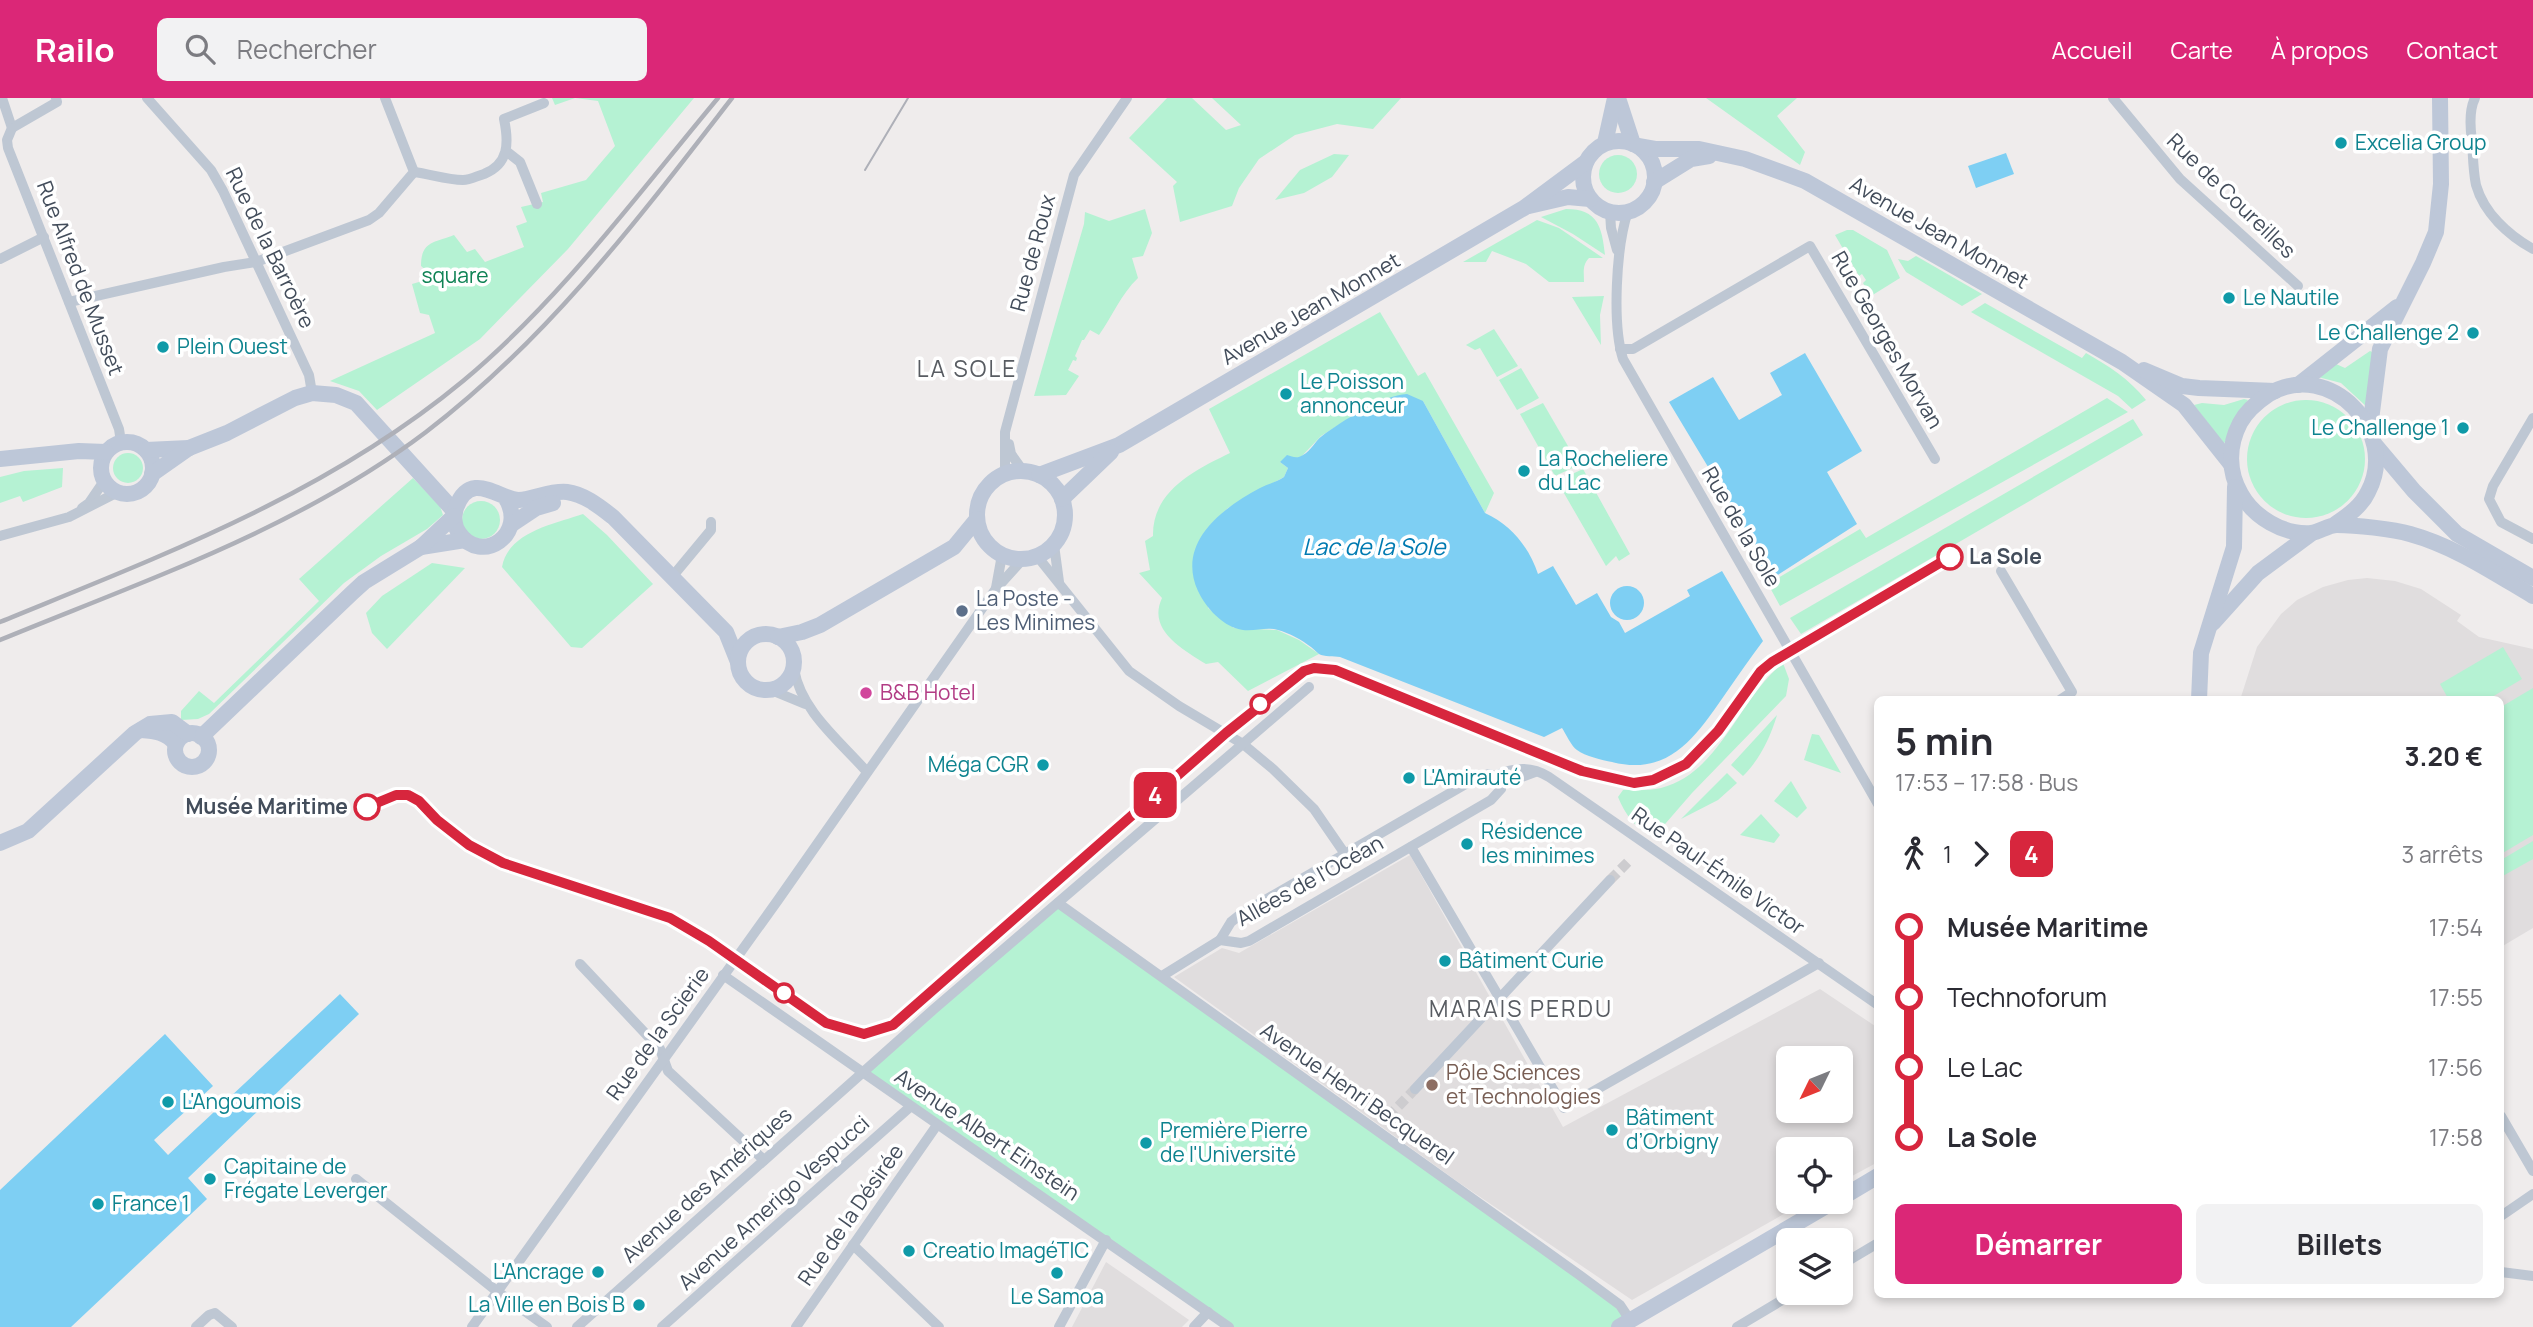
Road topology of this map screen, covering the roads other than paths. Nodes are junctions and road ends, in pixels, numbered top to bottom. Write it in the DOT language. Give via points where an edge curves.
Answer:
graph roads {
  1 [pos="2,98"];
  2 [pos="385,98"];
  3 [pos="1127,98"];
  4 [pos="1617,98"];
  5 [pos="2113,98"];
  6 [pos="2440,98"];
  7 [pos="2475,98"];
  8 [pos="59,100"];
  9 [pos="155,101"];
  10 [pos="544,103"];
  11 [pos="12,128"];
  12 [pos="1605,143"];
  13 [pos="1636,145"];
  14 [pos="506,151"];
  15 [pos="1729,155"];
  16 [pos="1586,162"];
  17 [pos="414,172"];
  18 [pos="1654,182"];
  19 [pos="1590,199"];
  20 [pos="537,204"];
  21 [pos="1524,208"];
  22 [pos="1628,211"];
  23 [pos="1610,212"];
  24 [pos="44,237"];
  25 [pos="2533,248"];
  26 [pos="1618,254"];
  27 [pos="0,259"];
  28 [pos="256,262"];
  29 [pos="2298,286"];
  30 [pos="69,302"];
  31 [pos="2401,303"];
  32 [pos="1620,349"];
  33 [pos="2122,362"];
  34 [pos="2298,385"];
  35 [pos="2275,391"];
  36 [pos="312,393"];
  37 [pos="2533,418"];
  38 [pos="2370,428"];
  39 [pos="1005,432"];
  40 [pos="121,443"];
  41 [pos="1119,445"];
  42 [pos="2376,446"];
  43 [pos="190,448"];
  44 [pos="146,450"];
  45 [pos="0,459"];
  46 [pos="1935,459"];
  47 [pos="2231,463"];
  48 [pos="104,467"];
  49 [pos="1031,473"];
  50 [pos="152,474"];
  51 [pos="1005,474"];
  52 [pos="428,482"];
  53 [pos="2235,485"];
  54 [pos="118,492"];
  55 [pos="469,492"];
  56 [pos="505,497"];
  57 [pos="587,499"];
  58 [pos="1062,499"];
  59 [pos="454,514"];
  60 [pos="69,517"];
  61 [pos="977,519"];
  62 [pos="710,522"];
  63 [pos="512,524"];
  64 [pos="2334,525"];
  65 [pos="2312,533"];
  66 [pos="0,536"];
  67 [pos="465,540"];
  68 [pos="2533,540"];
  69 [pos="987,542"];
  70 [pos="1054,545"];
  71 [pos="422,547"];
  72 [pos="954,547"];
  73 [pos="1002,555"];
  74 [pos="1030,558"];
  75 [pos="2001,571"];
  76 [pos="672,577"];
  77 [pos="2533,578"];
  78 [pos="1059,582"];
  79 [pos="995,590"];
  80 [pos="2533,596"];
  81 [pos="710,615"];
  82 [pos="820,625"];
  83 [pos="2209,627"];
  84 [pos="770,636"];
  85 [pos="738,662"];
  86 [pos="794,662"];
  87 [pos="1309,687"];
  88 [pos="771,690"];
  89 [pos="2066,696"];
  90 [pos="2199,696"];
  91 [pos="805,704"];
  92 [pos="1243,744"];
  93 [pos="867,772"];
  94 [pos="1498,780"];
  95 [pos="1874,797"];
  96 [pos="0,843"];
  97 [pos="1411,847"];
  98 [pos="1345,854"];
  99 [pos="1610,880"];
  100 [pos="1058,903"];
  101 [pos="1220,940"];
  102 [pos="580,964"];
  103 [pos="1819,964"];
  104 [pos="723,975"];
  105 [pos="1162,976"];
  106 [pos="1501,997"];
  107 [pos="1874,1002"];
  108 [pos="663,1059"];
  109 [pos="863,1073"];
  110 [pos="1415,1089"];
  111 [pos="910,1107"];
  112 [pos="2504,1121"];
  113 [pos="937,1125"];
  114 [pos="764,1160"];
  115 [pos="2533,1171"];
  116 [pos="1874,1178"];
  117 [pos="356,1179"];
  118 [pos="1853,1191"];
  119 [pos="2533,1194"];
  120 [pos="1812,1214"];
  121 [pos="2504,1214"];
  122 [pos="1106,1240"];
  123 [pos="853,1245"];
  124 [pos="1874,1245"];
  125 [pos="1853,1258"];
  126 [pos="2504,1272"];
  127 [pos="2533,1276"];
  128 [pos="498,1292"];
  129 [pos="1776,1304"];
  130 [pos="1208,1312"];
  131 [pos="1624,1324"];
  132 [pos="196,1327"];
  133 [pos="232,1327"];
  134 [pos="472,1327"];
  135 [pos="547,1327"];
  136 [pos="577,1327"];
  137 [pos="662,1327"];
  138 [pos="796,1327"];
  139 [pos="939,1327"];
  140 [pos="1059,1327"];
  141 [pos="1194,1327"];
  142 [pos="1229,1327"];
  143 [pos="1737,1327"];
  1 -- 11 [label="street, Rue Alfred de Musset"];
  2 -- 17 [label="street"];
  3 -- 39 [label="street, Rue de Roux" via="1074,175"];
  4 -- 12 [label="street"];
  4 -- 13 [label="street"];
  5 -- 29 [label="street, Rue de Coureilles" via="2180,178"];
  6 -- 31 [label="street" via="2441,184 2436,232"];
  7 -- 25 [label="street" via="2471,135 2478,190 2510,235"];
  8 -- 11 [label="street"];
  9 -- 28 [label="street, Rue de la Barroère" via="211,170"];
  10 -- 14 [label="street" via="504,120"];
  11 -- 24 [label="street, Rue Alfred de Musset" via="8,148"];
  12 -- 13 [label="street"];
  12 -- 16 [label="street"];
  13 -- 15 [label="street, Avenue Jean Monnet"];
  13 -- 18 [label="street" via="1652,163"];
  14 -- 17 [label="street" via="491,171 470,179"];
  14 -- 20 [label="street" via="520,162"];
  15 -- 18 [label="street, Avenue Jean Monnet" via="1691,159"];
  15 -- 33 [label="street, Avenue Jean Monnet" via="1805,181"];
  16 -- 19 [label="street" via="1583,179"];
  16 -- 21 [label="street, Avenue Jean Monnet"];
  17 -- 28 [label="street" via="369,220"];
  18 -- 22 [label="street" via="1647,199"];
  19 -- 21 [label="street, Avenue Jean Monnet" via="1568,197"];
  19 -- 23 [label="street"];
  21 -- 41 [label="street, Avenue Jean Monnet"];
  22 -- 23 [label="street"];
  22 -- 26 [label="street, Rue de la Sole"];
  23 -- 26 [label="street, Rue de la Sole"];
  24 -- 27 [label="street"];
  24 -- 30 [label="street, Rue Alfred de Musset"];
  26 -- 32 [label="street, Rue de la Sole"];
  28 -- 30 [label="street"];
  28 -- 36 [label="street, Rue de la Barroère" via="309,375"];
  30 -- 40 [label="street, Rue Alfred de Musset"];
  31 -- 34 [label="street"];
  31 -- 38 [label="street" via="2380,349"];
  32 -- 46 [label="street, Rue Georges Morvan" via="1633,349 1810,246"];
  32 -- 95 [label="street, Rue de la Sole"];
  33 -- 35 [label="street, Avenue Jean Monnet" via="2182,386"];
  33 -- 47 [label="street, Avenue Jean Monnet" via="2184,405"];
  34 -- 35 [label="street"];
  34 -- 38 [label="street" via="2326,389 2344,398"];
  35 -- 47 [label="street" via="2244,415 2235,433"];
  36 -- 43 [label="street"];
  36 -- 52 [label="street" via="356,403"];
  37 -- 68 [label="street" via="2489,499 2501,522"];
  38 -- 42 [label="street"];
  39 -- 49 [label="street" via="1012,454"];
  39 -- 51 [label="street, Rue de Roux"];
  40 -- 44 [label="street"];
  40 -- 48 [label="street"];
  41 -- 49 [label="street, Avenue Jean Monnet"];
  41 -- 58 [label="street, Avenue Jean Monnet"];
  42 -- 64 [label="street" via="2376,470 2368,493 2354,512"];
  42 -- 77 [label="street" via="2457,534"];
  43 -- 44 [label="street"];
  43 -- 50 [label="street"];
  44 -- 50 [label="street"];
  45 -- 48 [label="street" via="79,451"];
  47 -- 53 [label="street"];
  48 -- 54 [label="street"];
  48 -- 60 [label="street" via="89,503"];
  49 -- 51 [label="street, Avenue Jean Monnet"];
  49 -- 58 [label="street" via="1056,489"];
  50 -- 54 [label="street" via="143,488"];
  51 -- 61 [label="street" via="984,492"];
  52 -- 55 [label="street"];
  52 -- 59 [label="street"];
  53 -- 65 [label="street" via="2246,504 2263,519"];
  53 -- 83 [label="street" via="2234,547"];
  54 -- 60 [label="street"];
  55 -- 56 [label="street" via="484,488"];
  55 -- 59 [label="street"];
  56 -- 57 [label="street" via="522,500 566,491"];
  56 -- 63 [label="street"];
  57 -- 63 [label="street" via="536,508"];
  57 -- 76 [label="street" via="613,517"];
  58 -- 70 [label="street" via="1064,523"];
  59 -- 67 [label="street"];
  59 -- 71 [label="street"];
  60 -- 66 [label="street"];
  61 -- 69 [label="street"];
  61 -- 72 [label="street"];
  62 -- 76 [label="street" via="711,530"];
  63 -- 67 [label="street" via="497,543 480,546"];
  64 -- 65 [label="street"];
  64 -- 80 [label="street" via="2409,533 2461,555"];
  65 -- 83 [label="street" via="2258,573"];
  67 -- 71 [label="street"];
  69 -- 72 [label="street"];
  69 -- 73 [label="street"];
  70 -- 74 [label="street"];
  70 -- 78 [label="street"];
  71 -- 96 [label="street" via="364,582 188,738 172,722 150,724 123,743 28,831"];
  72 -- 82 [label="street"];
  73 -- 74 [label="street"];
  73 -- 79 [label="street, Rue de la Scierie"];
  74 -- 78 [label="street"];
  74 -- 79 [label="street, Rue de la Scierie"];
  75 -- 89 [label="street" via="2072,692"];
  76 -- 81 [label="street"];
  78 -- 92 [label="street" via="1129,671"];
  79 -- 93 [label="street, Rue de la Scierie"];
  81 -- 84 [label="street" via="737,631"];
  81 -- 85 [label="street" via="726,632"];
  82 -- 84 [label="street"];
  82 -- 86 [label="street"];
  83 -- 90 [label="street" via="2201,653"];
  84 -- 85 [label="street" via="745,644"];
  84 -- 86 [label="street" via="785,641"];
  85 -- 88 [label="street" via="748,683"];
  86 -- 88 [label="street" via="788,681"];
  86 -- 91 [label="street"];
  87 -- 92 [label="street, Avenue des Amériques"];
  88 -- 91 [label="street"];
  91 -- 93 [label="street"];
  92 -- 98 [label="street" via="1307,801"];
  92 -- 100 [label="street, Avenue des Amériques"];
  93 -- 104 [label="street, Rue de la Scierie"];
  94 -- 97 [label="street, Allées de l'Océan" via="1501,789 1491,800"];
  94 -- 98 [label="street, Allées de l'Océan" via="1489,774 1480,776"];
  94 -- 103 [label="street, Rue Paul-Émile Victor" via="1516,768 1549,777"];
  97 -- 101 [label="street, Allées de l'Océan" via="1249,941"];
  97 -- 106 [label="street"];
  98 -- 101 [label="street, Allées de l'Océan" via="1241,914"];
  99 -- 106 [label="street"];
  100 -- 105 [label="street, Avenue Henri Becquerel"];
  100 -- 109 [label="street, Avenue des Amériques"];
  101 -- 105 [label="street"];
  102 -- 108 [label="street" via="660,1049"];
  103 -- 106 [label="street" via="1564,1108"];
  103 -- 107 [label="street, Rue Paul-Émile Victor"];
  104 -- 108 [label="street, Rue de la Scierie"];
  104 -- 109 [label="street, Avenue Albert Einstein"];
  105 -- 131 [label="street, Avenue Henri Becquerel" via="1578,1274 1620,1306"];
  106 -- 110 [label="street"];
  108 -- 114 [label="street" via="668,1071"];
  108 -- 128 [label="street, Rue de la Scierie"];
  109 -- 111 [label="street, Avenue Albert Einstein"];
  109 -- 114 [label="street, Avenue des Amériques"];
  111 -- 113 [label="street, Avenue Albert Einstein"];
  111 -- 137 [label="street, Avenue Amerigo Vespucci"];
  112 -- 115 [label="street"];
  113 -- 122 [label="street, Avenue Albert Einstein"];
  113 -- 123 [label="street, Rue de la Désirée"];
  114 -- 136 [label="street, Avenue des Amériques"];
  116 -- 118 [label="street"];
  117 -- 128 [label="street"];
  119 -- 121 [label="street"];
  120 -- 131 [label="street"];
  122 -- 130 [label="street, Avenue Albert Einstein"];
  122 -- 140 [label="street"];
  123 -- 138 [label="street, Rue de la Désirée"];
  123 -- 139 [label="street"];
  124 -- 125 [label="street"];
  126 -- 127 [label="street"];
  128 -- 134 [label="street, Rue de la Scierie"];
  128 -- 135 [label="street"];
  129 -- 143 [label="street"];
  130 -- 141 [label="street"];
  130 -- 142 [label="street, Avenue Albert Einstein"];
  132 -- 133 [label="street" via="215,1313"];
}
